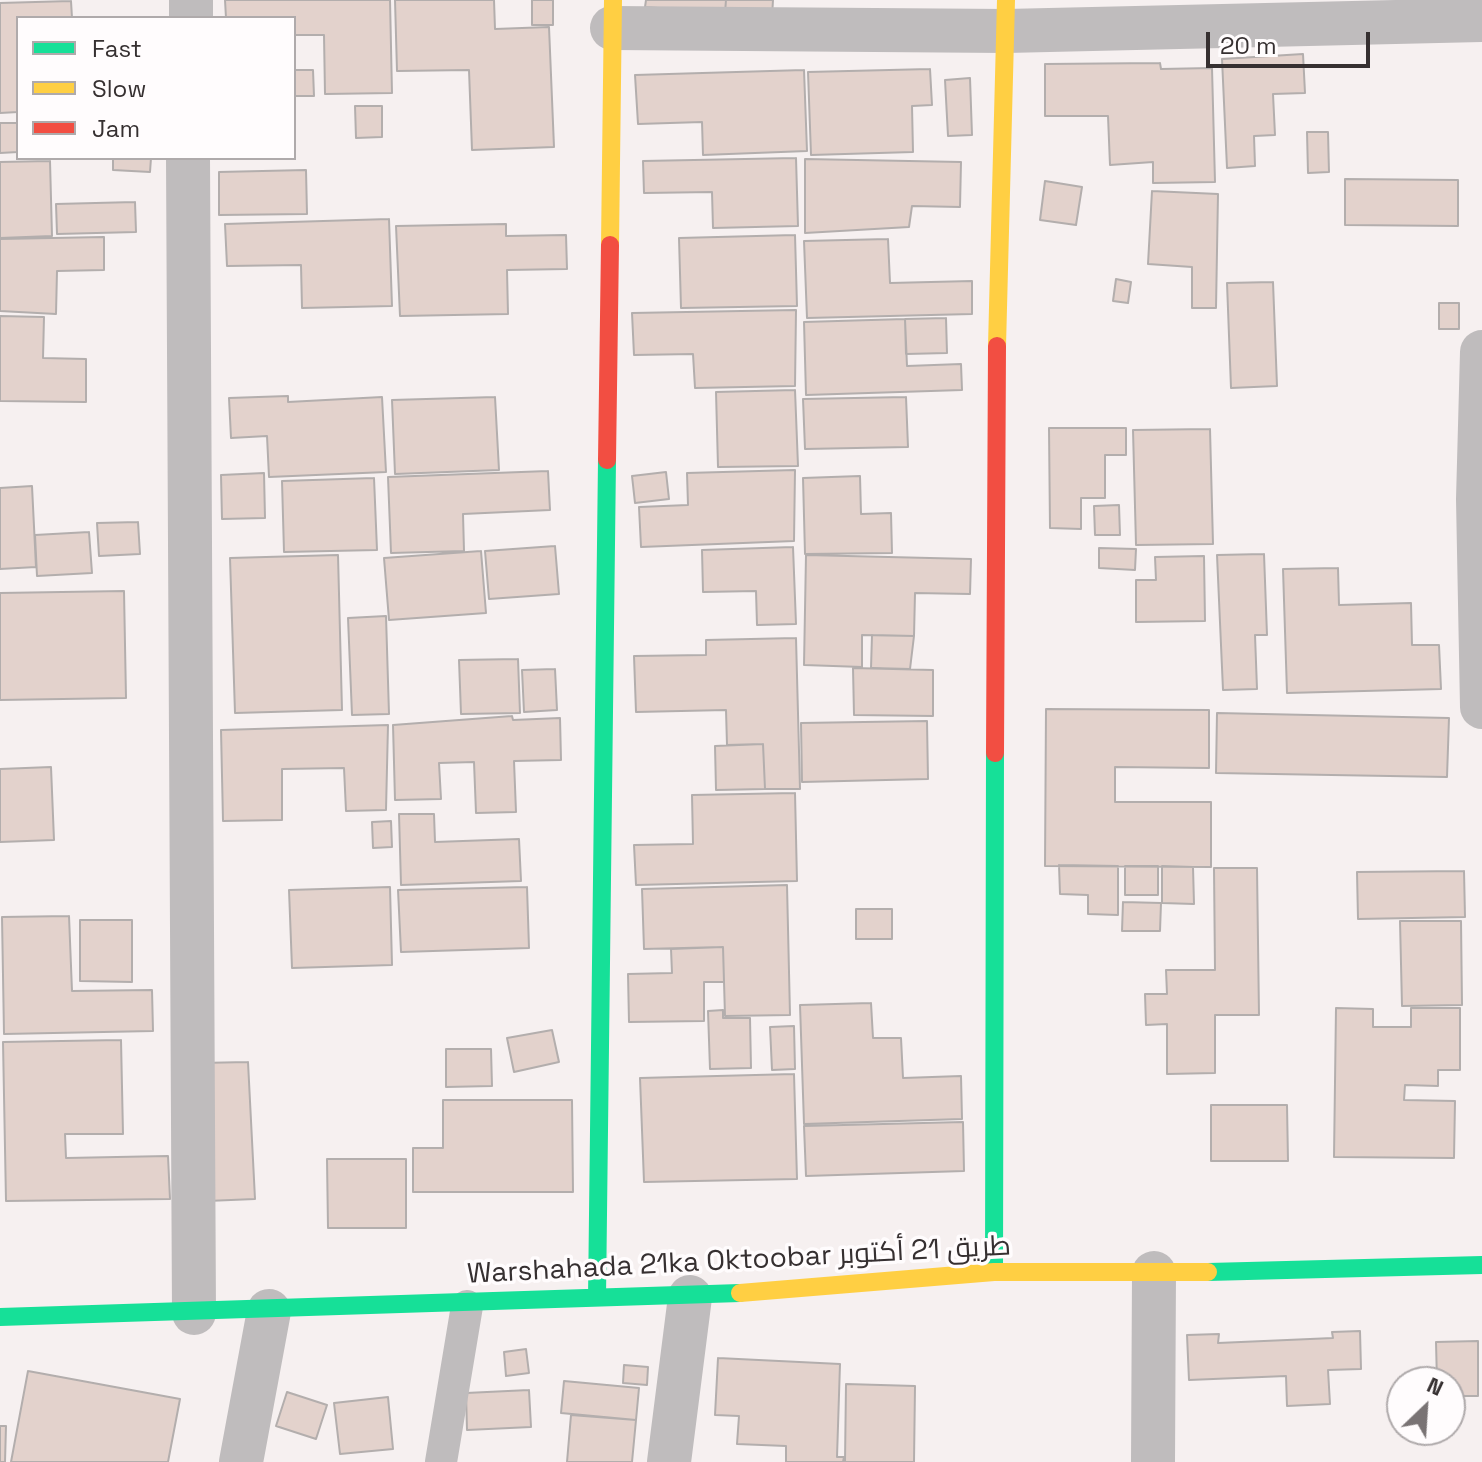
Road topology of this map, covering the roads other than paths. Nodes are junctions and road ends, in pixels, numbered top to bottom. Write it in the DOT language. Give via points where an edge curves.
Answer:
graph roads {
  1 [pos="613,14"];
  2 [pos="1006,16"];
  3 [pos="1482,20"];
  4 [pos="188,160"];
  5 [pos="1482,352"];
  6 [pos="1480,499"];
  7 [pos="1482,707"];
  8 [pos="1482,1265"];
  9 [pos="994,1272"];
  10 [pos="1154,1273"];
  11 [pos="597,1297"];
  12 [pos="690,1297"];
  13 [pos="467,1306"];
  14 [pos="269,1311"];
  15 [pos="194,1313"];
  16 [pos="0,1317"];
  17 [pos="241,1462"];
  18 [pos="441,1462"];
  19 [pos="669,1462"];
  20 [pos="1153,1462"];
  1 -- 2 [label="street"];
  1 -- 11 [label="street"];
  2 -- 3 [label="street"];
  2 -- 9 [label="street" via="996,404"];
  4 -- 15 [label="street"];
  5 -- 6 [label="street"];
  6 -- 7 [label="street"];
  8 -- 10 [label="street, Warshahada 21ka Oktoobar طريق 21 أكتوبر"];
  9 -- 10 [label="street, Warshahada 21ka Oktoobar طريق 21 أكتوبر"];
  9 -- 12 [label="street, Warshahada 21ka Oktoobar طريق 21 أكتوبر"];
  10 -- 20 [label="street"];
  11 -- 12 [label="street, Warshahada 21ka Oktoobar طريق 21 أكتوبر"];
  11 -- 13 [label="street, Warshahada 21ka Oktoobar طريق 21 أكتوبر"];
  12 -- 19 [label="street"];
  13 -- 14 [label="street, Warshahada 21ka Oktoobar طريق 21 أكتوبر"];
  13 -- 18 [label="lane"];
  14 -- 15 [label="street, Warshahada 21ka Oktoobar طريق 21 أكتوبر"];
  14 -- 17 [label="street"];
  15 -- 16 [label="street, Warshahada 21ka Oktoobar طريق 21 أكتوبر"];
}
